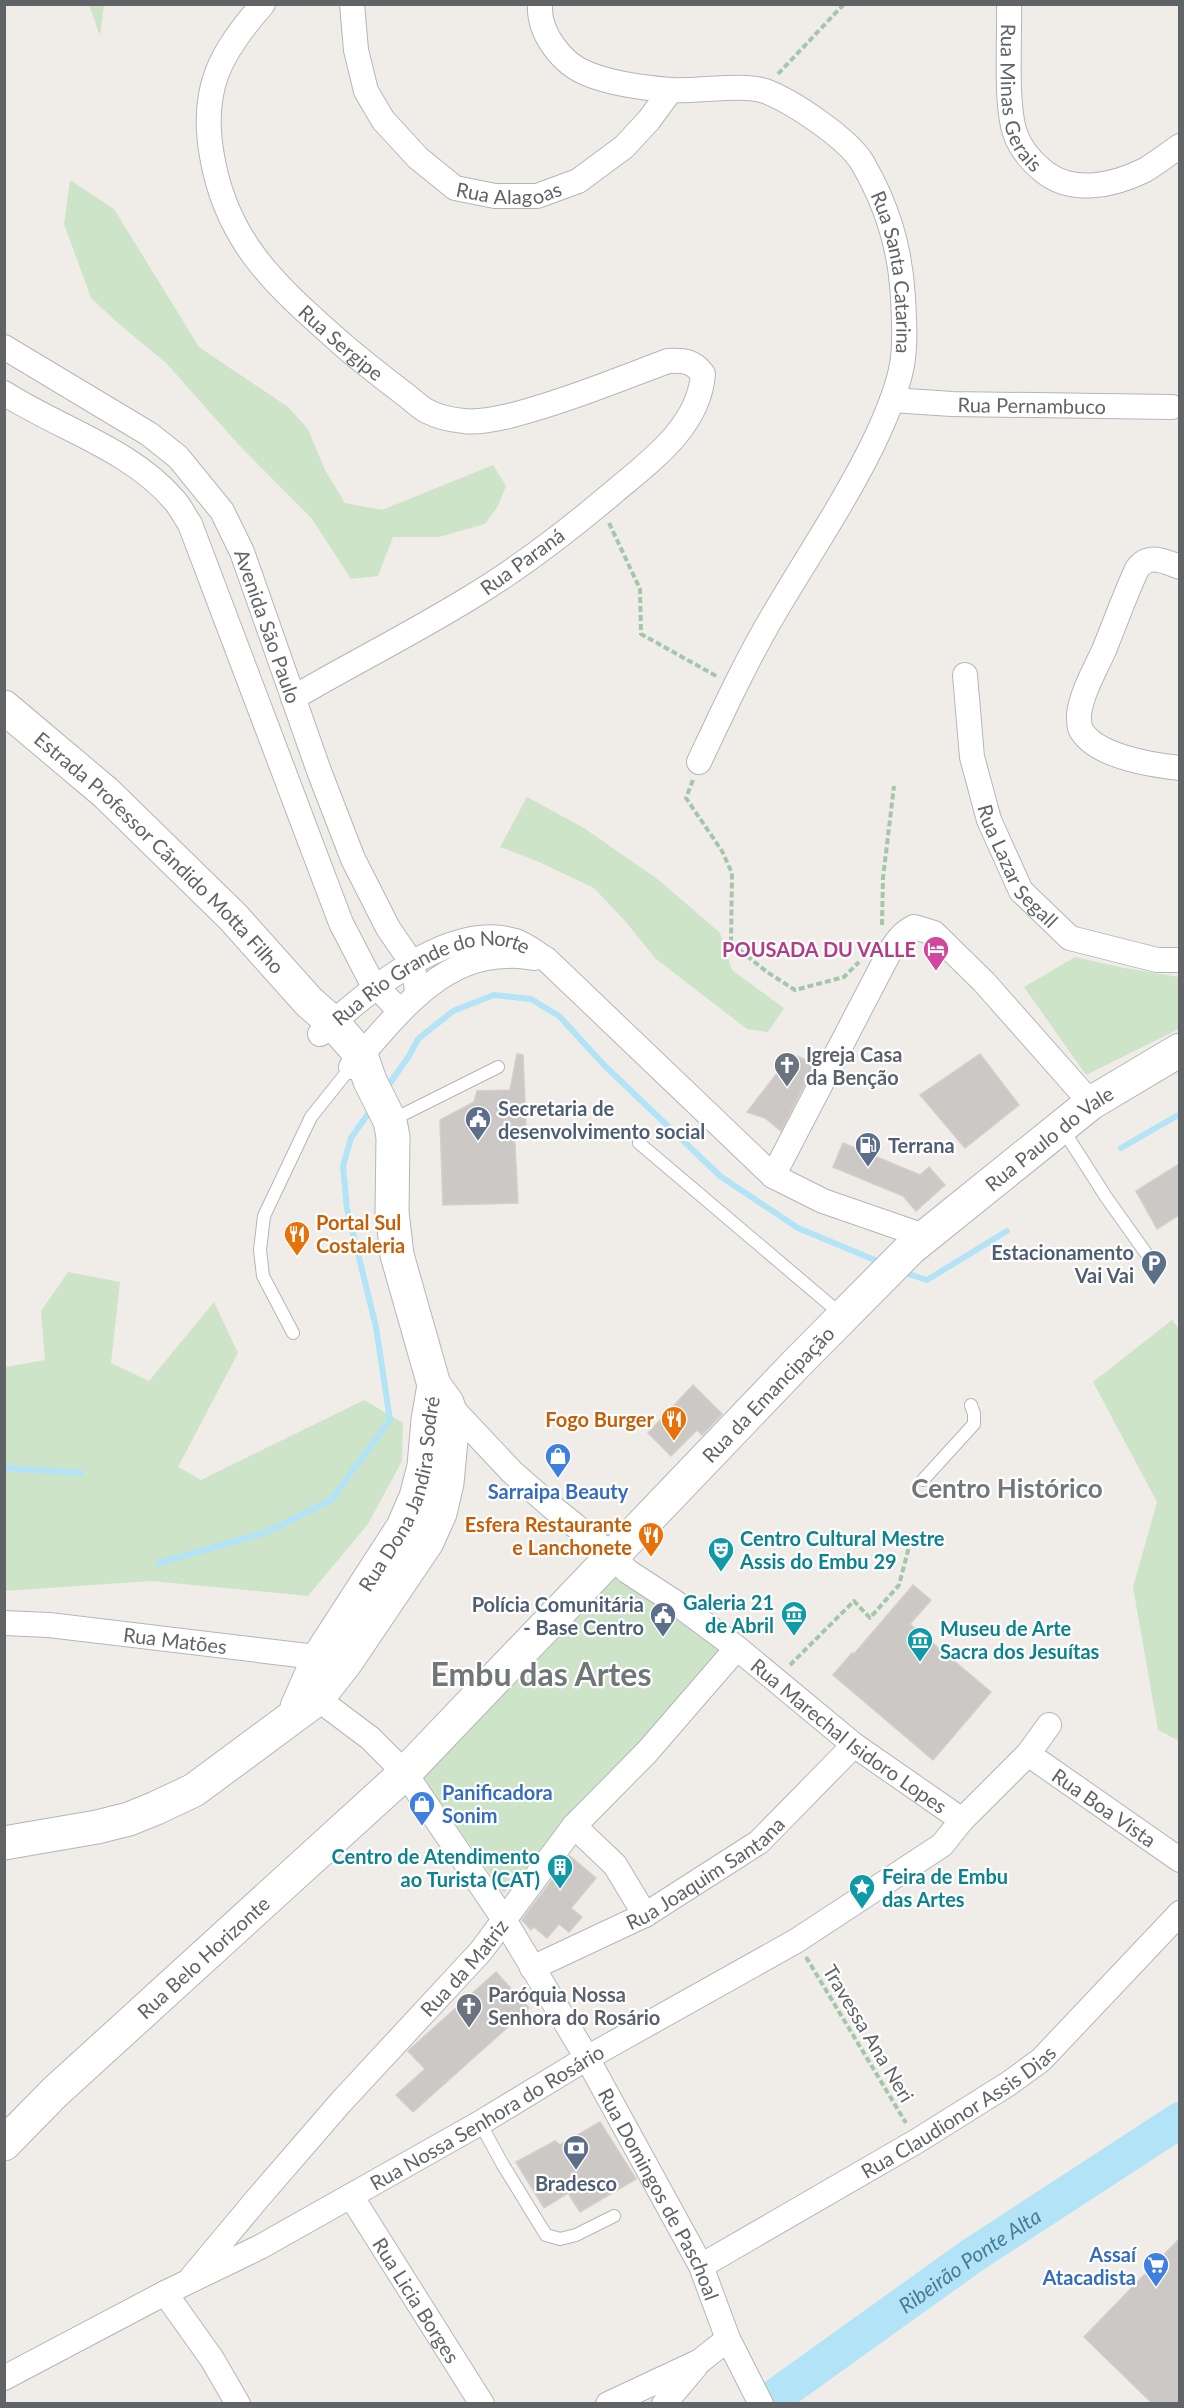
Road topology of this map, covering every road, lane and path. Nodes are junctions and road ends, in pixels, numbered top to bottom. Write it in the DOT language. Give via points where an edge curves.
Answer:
graph roads {
  1 [pos="263,4"];
  2 [pos="352,4"];
  3 [pos="540,4"];
  4 [pos="844,4"];
  5 [pos="1009,4"];
  6 [pos="671,90"];
  7 [pos="763,90"];
  8 [pos="1179,141"];
  9 [pos="4,347"];
  10 [pos="703,374"];
  11 [pos="4,393"];
  12 [pos="892,400"];
  13 [pos="1172,407"];
  14 [pos="600,503"];
  15 [pos="1179,567"];
  16 [pos="965,675"];
  17 [pos="734,686"];
  18 [pos="293,698"];
  19 [pos="4,707"];
  20 [pos="699,762"];
  21 [pos="1179,768"];
  22 [pos="894,786"];
  23 [pos="882,928"];
  24 [pos="867,954"];
  25 [pos="546,959"];
  26 [pos="1179,960"];
  27 [pos="412,963"];
  28 [pos="377,988"];
  29 [pos="418,995"];
  30 [pos="399,1011"];
  31 [pos="327,1028"];
  32 [pos="1179,1050"];
  33 [pos="498,1067"];
  34 [pos="372,1086"];
  35 [pos="1091,1103"];
  36 [pos="1061,1127"];
  37 [pos="639,1143"];
  38 [pos="773,1176"];
  39 [pos="919,1242"];
  40 [pos="1148,1256"];
  41 [pos="843,1316"];
  42 [pos="293,1333"];
  43 [pos="441,1394"];
  44 [pos="971,1405"];
  45 [pos="923,1480"];
  46 [pos="910,1543"];
  47 [pos="613,1556"];
  48 [pos="4,1623"];
  49 [pos="49,1625"];
  50 [pos="4,1636"];
  51 [pos="737,1648"];
  52 [pos="775,1681"];
  53 [pos="318,1691"];
  54 [pos="1049,1725"];
  55 [pos="854,1744"];
  56 [pos="1028,1754"];
  57 [pos="405,1773"];
  58 [pos="962,1820"];
  59 [pos="574,1826"];
  60 [pos="4,1843"];
  61 [pos="1179,1860"];
  62 [pos="1179,1913"];
  63 [pos="645,1915"];
  64 [pos="503,1918"];
  65 [pos="796,1941"];
  66 [pos="532,1968"];
  67 [pos="587,2058"];
  68 [pos="480,2123"];
  69 [pos="917,2141"];
  70 [pos="4,2144"];
  71 [pos="351,2196"];
  72 [pos="614,2216"];
  73 [pos="701,2266"];
  74 [pos="187,2284"];
  75 [pos="165,2293"];
  76 [pos="728,2339"];
  77 [pos="700,2361"];
  78 [pos="4,2378"];
  79 [pos="238,2403"];
  80 [pos="482,2403"];
  81 [pos="608,2403"];
  82 [pos="664,2403"];
  83 [pos="761,2403"];
  1 -- 10 [label="street, Rua Sergipe" via="222,60 208,98 208,135 216,181 227,211 256,259 292,299 364,364 429,412 466,422 541,408 668,361 695,364"];
  2 -- 6 [label="street, Rua Alagoas" via="356,50 366,91 377,111 418,158 455,188 495,196 537,196 578,181 624,147"];
  3 -- 6 [label="street" via="546,33 558,52 586,73 625,84"];
  4 -- 7 [label="path"];
  5 -- 8 [label="street, Rua Minas Gerais" via="1010,108 1015,133 1028,158 1054,180 1080,187 1110,183 1145,170"];
  6 -- 7 [label="street"];
  7 -- 12 [label="street, Rua Santa Catarina" via="827,128 860,159 886,209 901,270 904,342"];
  9 -- 18 [label="street, Avenida São Paulo" via="149,434 178,458 222,511 242,552"];
  10 -- 14 [label="street, Rua Paraná" via="702,390 677,434"];
  11 -- 28 [label="street, Avenida São Paulo" via="120,456 176,501 190,524 340,923"];
  12 -- 13 [label="street, Rua Pernambuco"];
  12 -- 17 [label="street, Rua Santa Catarina" via="842,504 775,611"];
  14 -- 17 [label="path" via="640,589 641,634"];
  14 -- 18 [label="street, Rua Paraná" via="470,599"];
  15 -- 21 [label="street" via="1152,559 1142,562 1137,569 1079,713 1080,728 1107,751 1147,765"];
  16 -- 26 [label="street, Rua Lazar Segall" via="972,757 989,820 1021,891 1070,938 1157,960"];
  17 -- 20 [label="street, Rua Santa Catarina"];
  18 -- 27 [label="street, Avenida São Paulo" via="353,859 388,928"];
  19 -- 31 [label="street, Estrada Professor Cãndido Motta Filho" via="106,793 232,916 309,1002"];
  20 -- 24 [label="path" via="686,798 732,873 731,943 795,990 844,976"];
  22 -- 23 [label="path" via="883,878"];
  25 -- 27 [label="street, Rua Rio Grande do Norte" via="515,941 479,938 447,946"];
  25 -- 29 [label="street, Rua Rio Grande do Norte" via="486,958 452,969"];
  25 -- 38 [label="street, Rua Rio Grande do Norte"];
  27 -- 28 [label="street, Rua Rio Grande do Norte"];
  27 -- 29 [label="street, Avenida São Paulo"];
  28 -- 30 [label="street, Avenida São Paulo"];
  28 -- 31 [label="street, Rua Rio Grande do Norte"];
  29 -- 30 [label="street, Rua Rio Grande do Norte"];
  30 -- 34 [label="street, Rua Rio Grande do Norte"];
  31 -- 34 [label="street, Estrada Professor Cãndido Motta Filho"];
  32 -- 35 [label="street, Rua Paulo do Vale"];
  33 -- 34 [label="lane"];
  34 -- 42 [label="lane" via="311,1118 264,1216 260,1250 263,1276"];
  34 -- 43 [label="street, Rua Dona Jandira Sodré" via="393,1137 392,1212 397,1255"];
  35 -- 36 [label="street, Rua Paulo do Vale"];
  35 -- 38 [label="street" via="984,982 934,933 914,927 898,939 889,953"];
  36 -- 39 [label="street, Rua Paulo do Vale"];
  36 -- 40 [label="lane"];
  37 -- 41 [label="lane"];
  38 -- 39 [label="street, Rua Rio Grande do Norte"];
  39 -- 41 [label="street, Rua da Emancipação"];
  41 -- 47 [label="street, Rua da Emancipação"];
  43 -- 47 [label="street, Rua Marechal Isidoro Lopes" via="512,1473"];
  43 -- 53 [label="street, Rua Dona Jandira Sodré" via="453,1419 440,1513 427,1542"];
  44 -- 45 [label="lane" via="974,1424"];
  46 -- 52 [label="path" via="899,1585 870,1618 854,1600"];
  47 -- 51 [label="street, Rua Marechal Isidoro Lopes" via="627,1571"];
  47 -- 57 [label="street, Rua da Emancipação"];
  48 -- 49 [label="street, Rua Matões"];
  49 -- 50 [label="street"];
  49 -- 53 [label="street, Rua Matões"];
  51 -- 52 [label="street, Rua Marechal Isidoro Lopes"];
  51 -- 59 [label="street, Rua da Matriz" via="647,1752"];
  52 -- 55 [label="street, Rua Marechal Isidoro Lopes"];
  53 -- 57 [label="street, Rua Domingos de Paschoal"];
  53 -- 60 [label="street, Rua Dona Jandira Sodré" via="234,1762 194,1790 129,1819"];
  54 -- 56 [label="street, Rua Nossa Senhora do Rosário"];
  55 -- 58 [label="street, Rua Marechal Isidoro Lopes"];
  55 -- 63 [label="street, Rua Joaquim Santana" via="759,1842"];
  56 -- 58 [label="street, Rua Nossa Senhora do Rosário"];
  56 -- 61 [label="street, Rua Boa Vista"];
  57 -- 64 [label="street, Rua Domingos de Paschoal"];
  57 -- 70 [label="street, Rua Belo Horizonte" via="55,2092"];
  58 -- 65 [label="street, Rua Nossa Senhora do Rosário" via="942,1845"];
  59 -- 63 [label="street" via="615,1865"];
  59 -- 64 [label="street, Rua da Matriz"];
  62 -- 69 [label="street, Rua Claudionor Assis Dias" via="1041,2060"];
  63 -- 66 [label="street, Rua Joaquim Santana"];
  64 -- 66 [label="street, Rua Domingos de Paschoal"];
  64 -- 74 [label="street, Rua da Matriz" via="481,1951 341,2102"];
  65 -- 67 [label="street, Rua Nossa Senhora do Rosário"];
  65 -- 69 [label="path, Travessa Ana Neri"];
  66 -- 67 [label="street, Rua Domingos de Paschoal"];
  67 -- 68 [label="street, Rua Nossa Senhora do Rosário"];
  67 -- 73 [label="street, Rua Domingos de Paschoal"];
  68 -- 71 [label="street, Rua Nossa Senhora do Rosário"];
  68 -- 72 [label="lane" via="546,2235 560,2239 576,2235"];
  69 -- 73 [label="street, Rua Claudionor Assis Dias"];
  71 -- 74 [label="street, Rua Nossa Senhora do Rosário"];
  71 -- 80 [label="street, Rua Licia Borges"];
  73 -- 76 [label="street, Rua Domingos de Paschoal"];
  74 -- 75 [label="street, Rua Nossa Senhora do Rosário"];
  75 -- 78 [label="street, Rua Nossa Senhora do Rosário"];
  75 -- 79 [label="street"];
  76 -- 77 [label="street"];
  76 -- 83 [label="street, Rua Domingos de Paschoal"];
  77 -- 81 [label="street"];
  77 -- 82 [label="street"];
}
